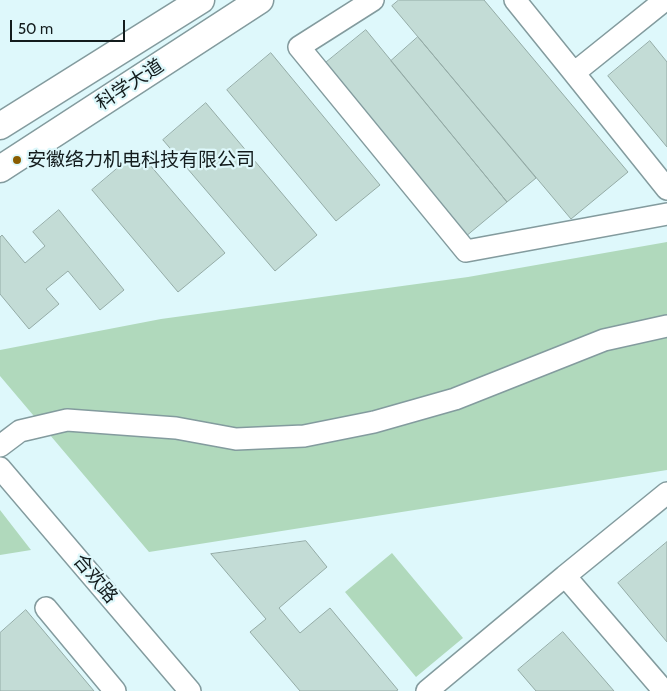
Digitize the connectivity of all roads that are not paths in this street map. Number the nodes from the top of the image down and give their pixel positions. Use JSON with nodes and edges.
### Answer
{"nodes":[{"id":1,"x":201,"y":0,"type":"edge"},
{"id":2,"x":260,"y":0,"type":"edge"},
{"id":3,"x":373,"y":0,"type":"edge"},
{"id":4,"x":515,"y":0,"type":"edge"},
{"id":5,"x":665,"y":0,"type":"edge"},
{"id":6,"x":574,"y":73,"type":"junction"},
{"id":7,"x":0,"y":126,"type":"edge"},
{"id":8,"x":0,"y":169,"type":"edge"},
{"id":9,"x":667,"y":189,"type":"edge"},
{"id":10,"x":667,"y":214,"type":"edge"},
{"id":11,"x":667,"y":326,"type":"edge"},
{"id":12,"x":0,"y":446,"type":"edge"},
{"id":13,"x":0,"y":468,"type":"edge"},
{"id":14,"x":667,"y":493,"type":"edge"},
{"id":15,"x":565,"y":576,"type":"junction"},
{"id":16,"x":46,"y":608,"type":"dead end"},
{"id":17,"x":115,"y":691,"type":"edge"},
{"id":18,"x":190,"y":691,"type":"edge"},
{"id":19,"x":427,"y":691,"type":"edge"},
{"id":20,"x":664,"y":691,"type":"edge"}],
"edges":[{"from":1,"to":7,"type":"main road","name":"科学大道"},
{"from":2,"to":8,"type":"main road","name":"科学大道"},
{"from":3,"to":10,"type":"street"},
{"from":4,"to":6,"type":"street"},
{"from":5,"to":6,"type":"street"},
{"from":6,"to":9,"type":"street"},
{"from":11,"to":12,"type":"street"},
{"from":13,"to":18,"type":"street","name":"合欢路"},
{"from":14,"to":15,"type":"street"},
{"from":15,"to":19,"type":"street"},
{"from":15,"to":20,"type":"street"},
{"from":16,"to":17,"type":"street"}]}
